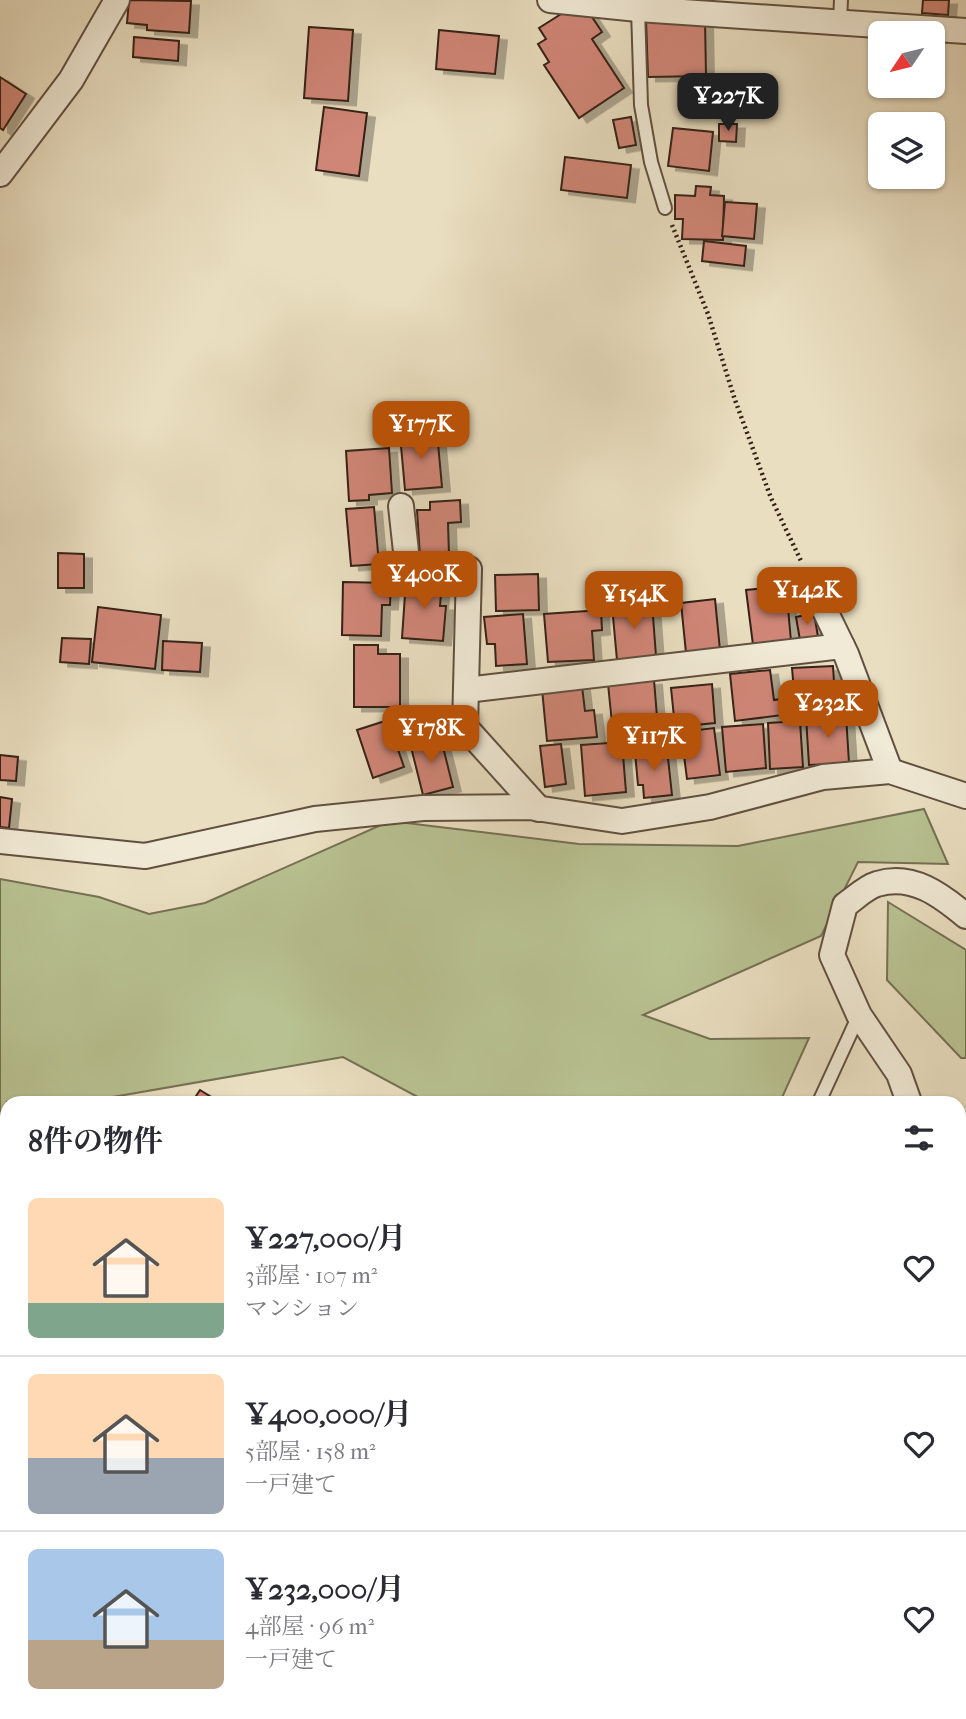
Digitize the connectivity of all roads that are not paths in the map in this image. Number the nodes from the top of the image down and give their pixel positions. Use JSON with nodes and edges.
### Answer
{"nodes":[{"id":1,"x":117,"y":0,"type":"edge"},
{"id":2,"x":550,"y":0,"type":"edge"},
{"id":3,"x":637,"y":4,"type":"edge"},
{"id":4,"x":840,"y":11,"type":"edge"},
{"id":5,"x":966,"y":31,"type":"edge"},
{"id":6,"x":0,"y":174,"type":"edge"},
{"id":7,"x":666,"y":208,"type":"road end"},
{"id":8,"x":401,"y":506,"type":"dead end"},
{"id":9,"x":813,"y":586,"type":"road end"},
{"id":10,"x":842,"y":646,"type":"junction"},
{"id":11,"x":466,"y":690,"type":"junction"},
{"id":12,"x":890,"y":771,"type":"junction"},
{"id":13,"x":966,"y":796,"type":"edge"},
{"id":14,"x":539,"y":809,"type":"junction"},
{"id":15,"x":0,"y":841,"type":"edge"},
{"id":16,"x":966,"y":916,"type":"edge"},
{"id":17,"x":859,"y":1015,"type":"junction"},
{"id":18,"x":822,"y":1096,"type":"edge"},
{"id":19,"x":907,"y":1096,"type":"edge"}],
"edges":[{"from":1,"to":6,"type":"street"},
{"from":2,"to":3,"type":"street"},
{"from":3,"to":4,"type":"street"},
{"from":3,"to":7,"type":"lane"},
{"from":4,"to":5,"type":"street"},
{"from":8,"to":11,"type":"street"},
{"from":9,"to":10,"type":"street"},
{"from":10,"to":11,"type":"street"},
{"from":10,"to":12,"type":"street"},
{"from":11,"to":14,"type":"street"},
{"from":12,"to":13,"type":"street"},
{"from":12,"to":14,"type":"street"},
{"from":14,"to":15,"type":"street"},
{"from":16,"to":17,"type":"street"},
{"from":17,"to":18,"type":"lane"},
{"from":17,"to":19,"type":"street"}]}
